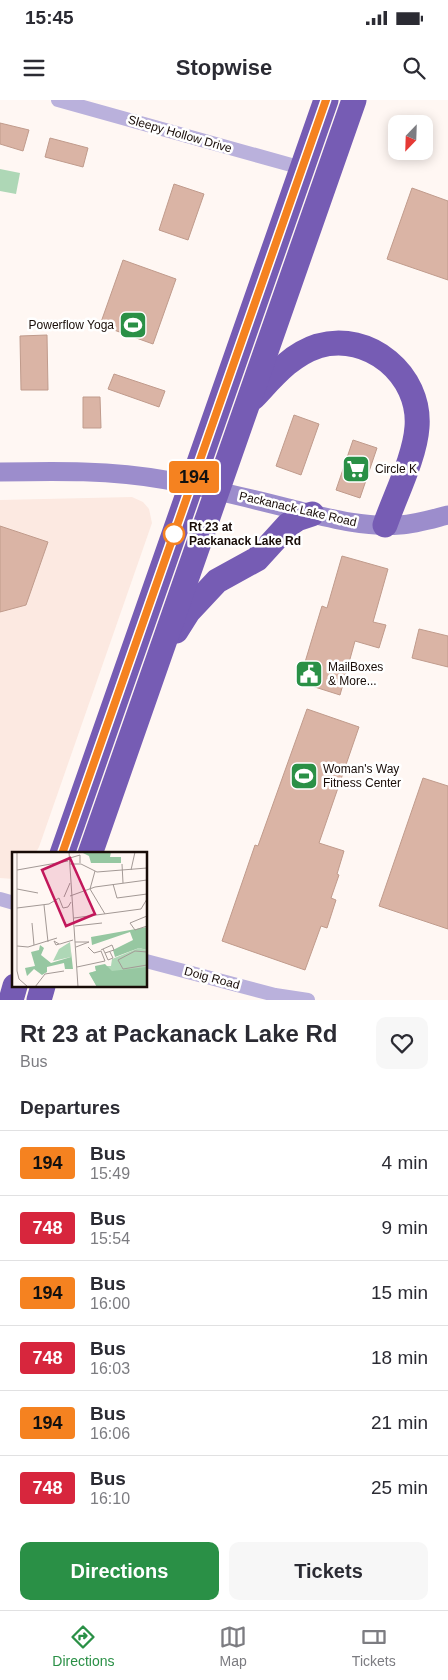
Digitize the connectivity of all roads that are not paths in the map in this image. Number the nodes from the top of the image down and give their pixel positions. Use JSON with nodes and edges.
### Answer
{"nodes":[{"id":1,"x":58,"y":100,"type":"edge"},
{"id":2,"x":326,"y":100,"type":"edge"},
{"id":3,"x":354,"y":100,"type":"edge"},
{"id":4,"x":302,"y":168,"type":"junction"},
{"id":5,"x":248,"y":404,"type":"junction"},
{"id":6,"x":0,"y":472,"type":"edge"},
{"id":7,"x":190,"y":486,"type":"junction"},
{"id":8,"x":216,"y":491,"type":"junction"},
{"id":9,"x":312,"y":514,"type":"junction"},
{"id":10,"x":448,"y":515,"type":"edge"},
{"id":11,"x":385,"y":525,"type":"junction"},
{"id":12,"x":156,"y":662,"type":"junction"},
{"id":13,"x":63,"y":852,"type":"edge"},
{"id":14,"x":91,"y":852,"type":"edge"},
{"id":15,"x":148,"y":962,"type":"edge"},
{"id":16,"x":15,"y":988,"type":"edge"},
{"id":17,"x":43,"y":988,"type":"edge"},
{"id":18,"x":11,"y":1000,"type":"edge"},
{"id":19,"x":39,"y":1000,"type":"edge"},
{"id":20,"x":308,"y":1000,"type":"edge"}],
"edges":[{"from":1,"to":4,"type":"street","name":"Sleepy Hollow Drive"},
{"from":2,"to":4,"type":"highway"},
{"from":3,"to":5,"type":"highway"},
{"from":4,"to":7,"type":"highway"},
{"from":5,"to":8,"type":"highway"},
{"from":5,"to":11,"type":"highway"},
{"from":6,"to":7,"type":"street","name":"Packanack Lake Road"},
{"from":7,"to":8,"type":"street","name":"Packanack Lake Road"},
{"from":7,"to":13,"type":"highway"},
{"from":8,"to":9,"type":"street","name":"Packanack Lake Road"},
{"from":8,"to":12,"type":"highway"},
{"from":9,"to":11,"type":"street","name":"Packanack Lake Road"},
{"from":9,"to":12,"type":"highway"},
{"from":10,"to":11,"type":"street","name":"Packanack Lake Road"},
{"from":12,"to":14,"type":"highway"},
{"from":15,"to":20,"type":"street","name":"Doig Road"},
{"from":16,"to":18,"type":"highway"},
{"from":17,"to":19,"type":"highway"}]}
